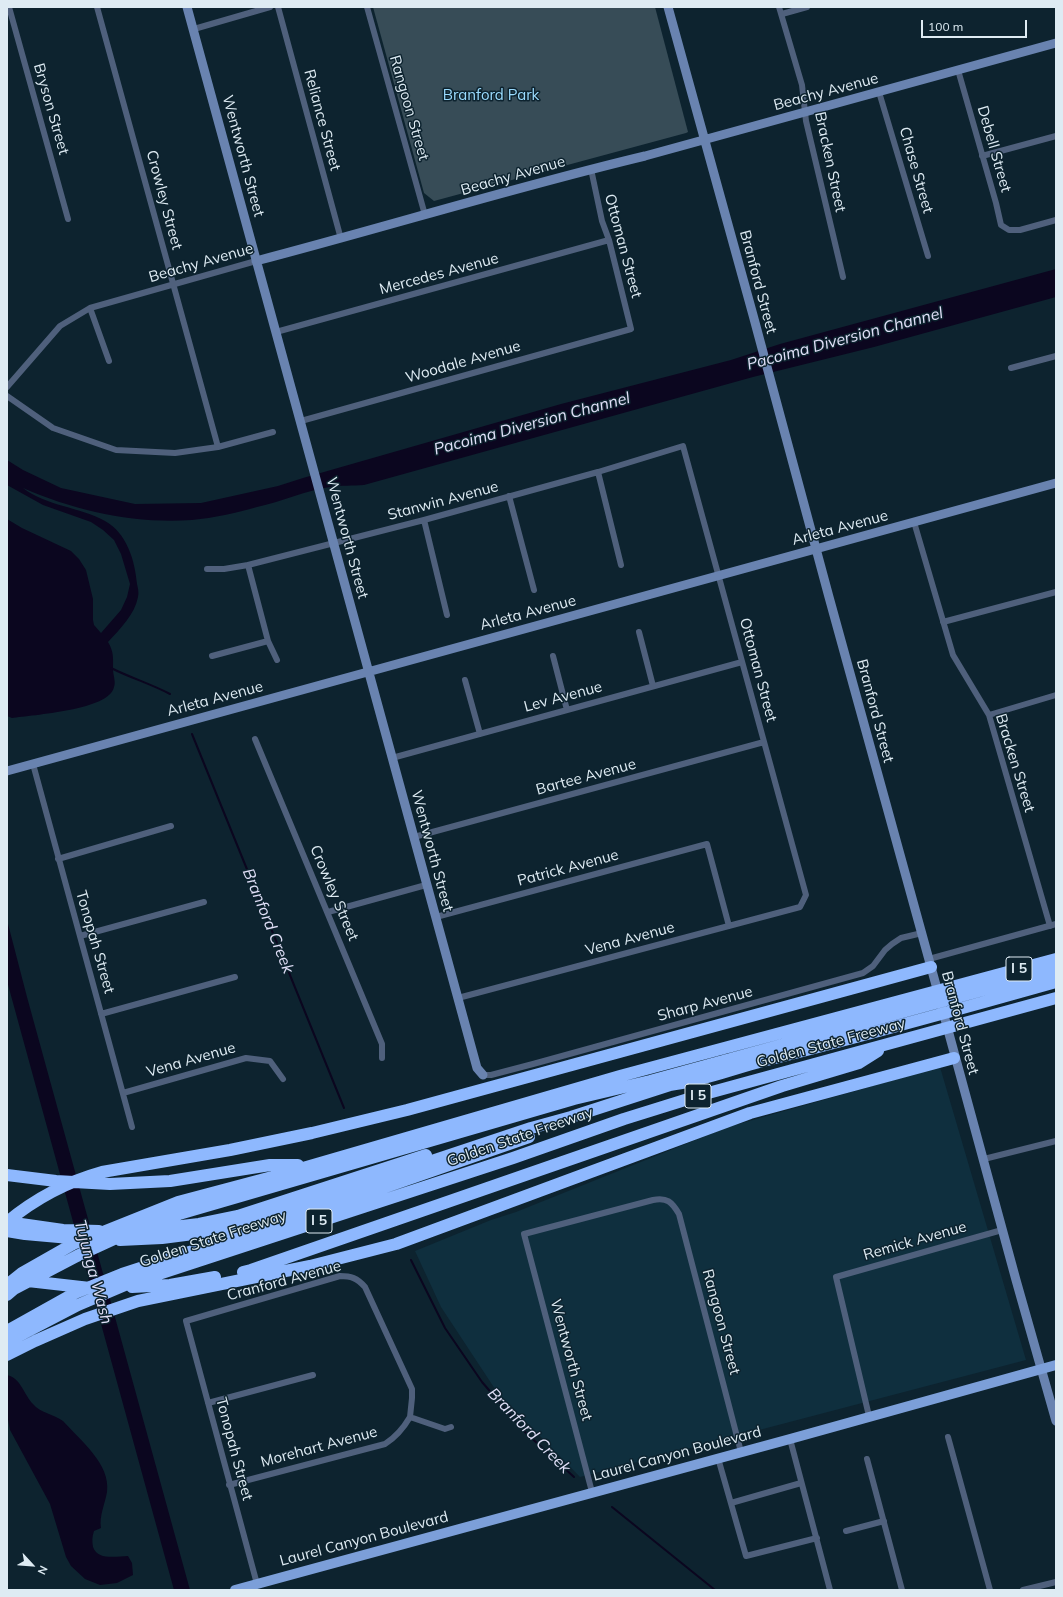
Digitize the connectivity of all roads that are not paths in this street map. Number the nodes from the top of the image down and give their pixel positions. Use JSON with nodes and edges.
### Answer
{"nodes":[{"id":1,"x":9,"y":7,"type":"edge"},
{"id":2,"x":97,"y":7,"type":"edge"},
{"id":3,"x":187,"y":7,"type":"edge"},
{"id":4,"x":270,"y":7,"type":"edge"},
{"id":5,"x":278,"y":7,"type":"edge"},
{"id":6,"x":367,"y":7,"type":"edge"},
{"id":7,"x":668,"y":7,"type":"edge"},
{"id":8,"x":780,"y":7,"type":"edge"},
{"id":9,"x":807,"y":7,"type":"edge"},
{"id":10,"x":782,"y":14,"type":"junction"},
{"id":11,"x":194,"y":29,"type":"junction"},
{"id":12,"x":1056,"y":43,"type":"edge"},
{"id":13,"x":958,"y":70,"type":"junction"},
{"id":14,"x":879,"y":92,"type":"junction"},
{"id":15,"x":805,"y":112,"type":"junction"},
{"id":16,"x":1056,"y":136,"type":"edge"},
{"id":17,"x":705,"y":139,"type":"junction"},
{"id":18,"x":982,"y":156,"type":"junction"},
{"id":19,"x":591,"y":169,"type":"junction"},
{"id":20,"x":425,"y":215,"type":"junction"},
{"id":21,"x":68,"y":219,"type":"dead end"},
{"id":22,"x":1056,"y":220,"type":"edge"},
{"id":23,"x":341,"y":239,"type":"junction"},
{"id":24,"x":609,"y":240,"type":"junction"},
{"id":25,"x":928,"y":256,"type":"dead end"},
{"id":26,"x":256,"y":261,"type":"junction"},
{"id":27,"x":843,"y":277,"type":"dead end"},
{"id":28,"x":174,"y":285,"type":"junction"},
{"id":29,"x":90,"y":308,"type":"junction"},
{"id":30,"x":632,"y":329,"type":"joint"},
{"id":31,"x":276,"y":332,"type":"junction"},
{"id":32,"x":1056,"y":357,"type":"edge"},
{"id":33,"x":109,"y":361,"type":"dead end"},
{"id":34,"x":1011,"y":368,"type":"dead end"},
{"id":35,"x":7,"y":387,"type":"edge"},
{"id":36,"x":7,"y":396,"type":"edge"},
{"id":37,"x":301,"y":421,"type":"junction"},
{"id":38,"x":273,"y":432,"type":"dead end"},
{"id":39,"x":218,"y":446,"type":"junction"},
{"id":40,"x":683,"y":446,"type":"joint"},
{"id":41,"x":598,"y":472,"type":"junction"},
{"id":42,"x":1056,"y":483,"type":"edge"},
{"id":43,"x":510,"y":496,"type":"junction"},
{"id":44,"x":424,"y":520,"type":"junction"},
{"id":45,"x":914,"y":522,"type":"junction"},
{"id":46,"x":334,"y":542,"type":"junction"},
{"id":47,"x":816,"y":549,"type":"junction"},
{"id":48,"x":621,"y":565,"type":"dead end"},
{"id":49,"x":248,"y":566,"type":"junction"},
{"id":50,"x":207,"y":569,"type":"dead end"},
{"id":51,"x":718,"y":575,"type":"junction"},
{"id":52,"x":534,"y":590,"type":"dead end"},
{"id":53,"x":1056,"y":592,"type":"edge"},
{"id":54,"x":447,"y":615,"type":"dead end"},
{"id":55,"x":943,"y":622,"type":"junction"},
{"id":56,"x":639,"y":632,"type":"dead end"},
{"id":57,"x":268,"y":641,"type":"junction"},
{"id":58,"x":212,"y":656,"type":"dead end"},
{"id":59,"x":553,"y":656,"type":"dead end"},
{"id":60,"x":277,"y":660,"type":"dead end"},
{"id":61,"x":742,"y":662,"type":"junction"},
{"id":62,"x":369,"y":672,"type":"junction"},
{"id":63,"x":465,"y":680,"type":"dead end"},
{"id":64,"x":653,"y":686,"type":"junction"},
{"id":65,"x":1056,"y":695,"type":"edge"},
{"id":66,"x":567,"y":710,"type":"junction"},
{"id":67,"x":989,"y":715,"type":"junction"},
{"id":68,"x":480,"y":734,"type":"junction"},
{"id":69,"x":255,"y":738,"type":"dead end"},
{"id":70,"x":764,"y":742,"type":"junction"},
{"id":71,"x":392,"y":758,"type":"junction"},
{"id":72,"x":33,"y":764,"type":"junction"},
{"id":73,"x":7,"y":771,"type":"edge"},
{"id":74,"x":171,"y":826,"type":"dead end"},
{"id":75,"x":414,"y":837,"type":"junction"},
{"id":76,"x":58,"y":859,"type":"junction"},
{"id":77,"x":426,"y":884,"type":"junction"},
{"id":78,"x":804,"y":901,"type":"joint"},
{"id":79,"x":204,"y":902,"type":"dead end"},
{"id":80,"x":328,"y":912,"type":"junction"},
{"id":81,"x":436,"y":918,"type":"junction"},
{"id":82,"x":1053,"y":925,"type":"edge"},
{"id":83,"x":728,"y":926,"type":"junction"},
{"id":84,"x":922,"y":933,"type":"junction"},
{"id":85,"x":80,"y":936,"type":"junction"},
{"id":86,"x":1056,"y":959,"type":"edge"},
{"id":87,"x":930,"y":963,"type":"junction"},
{"id":88,"x":1056,"y":970,"type":"edge"},
{"id":89,"x":235,"y":977,"type":"dead end"},
{"id":90,"x":1056,"y":982,"type":"edge"},
{"id":91,"x":984,"y":984,"type":"junction"},
{"id":92,"x":458,"y":998,"type":"junction"},
{"id":93,"x":1056,"y":998,"type":"edge"},
{"id":94,"x":916,"y":1002,"type":"junction"},
{"id":95,"x":102,"y":1014,"type":"junction"},
{"id":96,"x":888,"y":1044,"type":"junction"},
{"id":97,"x":382,"y":1058,"type":"dead end"},
{"id":98,"x":954,"y":1058,"type":"junction"},
{"id":99,"x":483,"y":1075,"type":"joint"},
{"id":100,"x":283,"y":1079,"type":"dead end"},
{"id":101,"x":687,"y":1083,"type":"junction"},
{"id":102,"x":603,"y":1092,"type":"junction"},
{"id":103,"x":123,"y":1093,"type":"junction"},
{"id":104,"x":132,"y":1127,"type":"dead end"},
{"id":105,"x":1056,"y":1141,"type":"edge"},
{"id":106,"x":984,"y":1159,"type":"junction"},
{"id":107,"x":311,"y":1165,"type":"junction"},
{"id":108,"x":7,"y":1175,"type":"edge"},
{"id":109,"x":670,"y":1201,"type":"joint"},
{"id":110,"x":7,"y":1222,"type":"edge"},
{"id":111,"x":1002,"y":1230,"type":"junction"},
{"id":112,"x":7,"y":1231,"type":"edge"},
{"id":113,"x":134,"y":1235,"type":"junction"},
{"id":114,"x":7,"y":1278,"type":"edge"},
{"id":115,"x":124,"y":1280,"type":"junction"},
{"id":116,"x":7,"y":1285,"type":"edge"},
{"id":117,"x":7,"y":1295,"type":"edge"},
{"id":118,"x":77,"y":1299,"type":"junction"},
{"id":119,"x":186,"y":1321,"type":"joint"},
{"id":120,"x":7,"y":1331,"type":"edge"},
{"id":121,"x":7,"y":1342,"type":"edge"},
{"id":122,"x":7,"y":1355,"type":"edge"},
{"id":123,"x":1056,"y":1365,"type":"edge"},
{"id":124,"x":1042,"y":1369,"type":"junction"},
{"id":125,"x":313,"y":1375,"type":"dead end"},
{"id":126,"x":208,"y":1402,"type":"junction"},
{"id":127,"x":869,"y":1416,"type":"junction"},
{"id":128,"x":410,"y":1418,"type":"junction"},
{"id":129,"x":1056,"y":1421,"type":"edge"},
{"id":130,"x":451,"y":1427,"type":"dead end"},
{"id":131,"x":948,"y":1437,"type":"dead end"},
{"id":132,"x":790,"y":1439,"type":"junction"},
{"id":133,"x":741,"y":1452,"type":"junction"},
{"id":134,"x":718,"y":1458,"type":"junction"},
{"id":135,"x":867,"y":1459,"type":"dead end"},
{"id":136,"x":801,"y":1483,"type":"junction"},
{"id":137,"x":230,"y":1485,"type":"junction"},
{"id":138,"x":592,"y":1492,"type":"junction"},
{"id":139,"x":731,"y":1502,"type":"junction"},
{"id":140,"x":884,"y":1521,"type":"junction"},
{"id":141,"x":846,"y":1531,"type":"dead end"},
{"id":142,"x":816,"y":1538,"type":"junction"},
{"id":143,"x":1056,"y":1582,"type":"edge"},
{"id":144,"x":257,"y":1584,"type":"junction"},
{"id":145,"x":235,"y":1590,"type":"edge"},
{"id":146,"x":830,"y":1590,"type":"edge"},
{"id":147,"x":902,"y":1590,"type":"edge"},
{"id":148,"x":990,"y":1590,"type":"edge"},
{"id":149,"x":1023,"y":1590,"type":"edge"}],
"edges":[{"from":1,"to":21,"type":"street","name":"Bryson Street"},
{"from":2,"to":28,"type":"street","name":"Crowley Street"},
{"from":3,"to":11,"type":"main road","name":"Wentworth Street"},
{"from":4,"to":11,"type":"street"},
{"from":5,"to":23,"type":"street","name":"Reliance Street"},
{"from":6,"to":20,"type":"street","name":"Rangoon Street"},
{"from":7,"to":17,"type":"main road","name":"Branford Street"},
{"from":8,"to":10,"type":"street","name":"Bracken Street"},
{"from":9,"to":10,"type":"street"},
{"from":10,"to":15,"type":"street","name":"Bracken Street"},
{"from":11,"to":26,"type":"main road","name":"Wentworth Street"},
{"from":12,"to":13,"type":"main road","name":"Beachy Avenue"},
{"from":13,"to":14,"type":"main road","name":"Beachy Avenue"},
{"from":13,"to":18,"type":"street","name":"Debell Street"},
{"from":14,"to":15,"type":"main road","name":"Beachy Avenue"},
{"from":14,"to":25,"type":"street","name":"Chase Street"},
{"from":15,"to":17,"type":"main road","name":"Beachy Avenue"},
{"from":15,"to":27,"type":"street","name":"Bracken Street"},
{"from":16,"to":18,"type":"street"},
{"from":17,"to":19,"type":"main road","name":"Beachy Avenue"},
{"from":17,"to":47,"type":"main road","name":"Branford Street"},
{"from":18,"to":22,"type":"street","name":"Debell Street"},
{"from":19,"to":20,"type":"main road","name":"Beachy Avenue"},
{"from":19,"to":24,"type":"street","name":"Ottoman Street"},
{"from":20,"to":23,"type":"main road","name":"Beachy Avenue"},
{"from":23,"to":26,"type":"main road","name":"Beachy Avenue"},
{"from":24,"to":30,"type":"street","name":"Ottoman Street"},
{"from":24,"to":31,"type":"street","name":"Mercedes Avenue"},
{"from":26,"to":28,"type":"street","name":"Beachy Avenue"},
{"from":26,"to":31,"type":"main road","name":"Wentworth Street"},
{"from":28,"to":29,"type":"street","name":"Beachy Avenue"},
{"from":28,"to":39,"type":"street","name":"Crowley Street"},
{"from":29,"to":33,"type":"street"},
{"from":29,"to":35,"type":"street","name":"Beachy Avenue"},
{"from":30,"to":37,"type":"street","name":"Woodale Avenue"},
{"from":31,"to":37,"type":"main road","name":"Wentworth Street"},
{"from":32,"to":34,"type":"street"},
{"from":36,"to":39,"type":"street"},
{"from":37,"to":46,"type":"main road","name":"Wentworth Street"},
{"from":38,"to":39,"type":"street"},
{"from":40,"to":41,"type":"street","name":"Stanwin Avenue"},
{"from":40,"to":51,"type":"street","name":"Ottoman Street"},
{"from":41,"to":43,"type":"street","name":"Stanwin Avenue"},
{"from":41,"to":48,"type":"street"},
{"from":42,"to":45,"type":"main road","name":"Arleta Avenue"},
{"from":43,"to":44,"type":"street","name":"Stanwin Avenue"},
{"from":43,"to":52,"type":"street"},
{"from":44,"to":46,"type":"street","name":"Stanwin Avenue"},
{"from":44,"to":54,"type":"street"},
{"from":45,"to":47,"type":"main road","name":"Arleta Avenue"},
{"from":45,"to":55,"type":"street","name":"Bracken Street"},
{"from":46,"to":49,"type":"street","name":"Stanwin Avenue"},
{"from":46,"to":62,"type":"main road","name":"Wentworth Street"},
{"from":47,"to":51,"type":"main road","name":"Arleta Avenue"},
{"from":47,"to":84,"type":"main road","name":"Branford Street"},
{"from":49,"to":50,"type":"street","name":"Stanwin Avenue"},
{"from":49,"to":57,"type":"street"},
{"from":51,"to":61,"type":"street","name":"Ottoman Street"},
{"from":51,"to":62,"type":"main road","name":"Arleta Avenue"},
{"from":53,"to":55,"type":"street"},
{"from":55,"to":67,"type":"street","name":"Bracken Street"},
{"from":56,"to":64,"type":"street"},
{"from":57,"to":58,"type":"street"},
{"from":57,"to":60,"type":"street"},
{"from":59,"to":66,"type":"street"},
{"from":61,"to":64,"type":"street","name":"Lev Avenue"},
{"from":61,"to":70,"type":"street","name":"Ottoman Street"},
{"from":62,"to":71,"type":"main road","name":"Wentworth Street"},
{"from":62,"to":72,"type":"main road","name":"Arleta Avenue"},
{"from":63,"to":68,"type":"street"},
{"from":64,"to":66,"type":"street","name":"Lev Avenue"},
{"from":65,"to":67,"type":"street"},
{"from":66,"to":68,"type":"street","name":"Lev Avenue"},
{"from":67,"to":82,"type":"street","name":"Bracken Street"},
{"from":68,"to":71,"type":"street","name":"Lev Avenue"},
{"from":69,"to":80,"type":"street","name":"Crowley Street"},
{"from":70,"to":75,"type":"street","name":"Bartee Avenue"},
{"from":70,"to":78,"type":"street","name":"Ottoman Street"},
{"from":71,"to":75,"type":"main road","name":"Wentworth Street"},
{"from":72,"to":73,"type":"main road","name":"Arleta Avenue"},
{"from":72,"to":76,"type":"street","name":"Tonopah Street"},
{"from":74,"to":76,"type":"street"},
{"from":75,"to":77,"type":"main road","name":"Wentworth Street"},
{"from":76,"to":85,"type":"street","name":"Tonopah Street"},
{"from":77,"to":80,"type":"street"},
{"from":77,"to":81,"type":"main road","name":"Wentworth Street"},
{"from":78,"to":83,"type":"street","name":"Vena Avenue"},
{"from":79,"to":85,"type":"street"},
{"from":80,"to":97,"type":"street","name":"Crowley Street"},
{"from":81,"to":83,"type":"street","name":"Patrick Avenue"},
{"from":81,"to":92,"type":"main road","name":"Wentworth Street"},
{"from":82,"to":87,"type":"street"},
{"from":83,"to":92,"type":"street","name":"Vena Avenue"},
{"from":84,"to":87,"type":"main road","name":"Branford Street"},
{"from":84,"to":99,"type":"street","name":"Sharp Avenue"},
{"from":85,"to":95,"type":"street","name":"Tonopah Street"},
{"from":86,"to":91,"type":"highway","name":"Golden State Freeway","number":"I 5"},
{"from":87,"to":98,"type":"main road","name":"Branford Street"},
{"from":87,"to":110,"type":"highway"},
{"from":88,"to":91,"type":"highway"},
{"from":89,"to":95,"type":"street"},
{"from":90,"to":101,"type":"highway"},
{"from":91,"to":94,"type":"highway","name":"Golden State Freeway","number":"I 5"},
{"from":92,"to":99,"type":"main road","name":"Wentworth Street"},
{"from":93,"to":96,"type":"highway","name":"Golden State Freeway","number":"I 5"},
{"from":94,"to":102,"type":"highway"},
{"from":94,"to":107,"type":"highway","name":"Golden State Freeway","number":"I 5"},
{"from":95,"to":103,"type":"street","name":"Tonopah Street"},
{"from":96,"to":114,"type":"highway"},
{"from":96,"to":115,"type":"highway","name":"Golden State Freeway","number":"I 5"},
{"from":98,"to":106,"type":"main road","name":"Branford Street"},
{"from":98,"to":122,"type":"highway"},
{"from":100,"to":103,"type":"street","name":"Vena Avenue"},
{"from":101,"to":113,"type":"highway"},
{"from":101,"to":115,"type":"highway"},
{"from":102,"to":113,"type":"highway"},
{"from":102,"to":117,"type":"highway"},
{"from":103,"to":104,"type":"street","name":"Tonopah Street"},
{"from":105,"to":106,"type":"street"},
{"from":106,"to":111,"type":"main road","name":"Branford Street"},
{"from":107,"to":108,"type":"highway"},
{"from":107,"to":116,"type":"highway","name":"Golden State Freeway","number":"I 5"},
{"from":109,"to":133,"type":"street","name":"Rangoon Street"},
{"from":109,"to":138,"type":"street","name":"Wentworth Street"},
{"from":110,"to":113,"type":"highway"},
{"from":111,"to":124,"type":"main road","name":"Branford Street"},
{"from":111,"to":127,"type":"street","name":"Remick Avenue"},
{"from":112,"to":113,"type":"highway"},
{"from":115,"to":118,"type":"highway","name":"Golden State Freeway","number":"I 5"},
{"from":118,"to":120,"type":"highway"},
{"from":118,"to":121,"type":"highway","name":"Golden State Freeway","number":"I 5"},
{"from":119,"to":126,"type":"street","name":"Tonopah Street"},
{"from":119,"to":128,"type":"street","name":"Cranford Avenue"},
{"from":123,"to":124,"type":"main road","name":"Laurel Canyon Boulevard"},
{"from":124,"to":127,"type":"main road","name":"Laurel Canyon Boulevard"},
{"from":124,"to":129,"type":"main road","name":"Branford Street"},
{"from":125,"to":126,"type":"street"},
{"from":126,"to":137,"type":"street","name":"Tonopah Street"},
{"from":127,"to":132,"type":"main road","name":"Laurel Canyon Boulevard"},
{"from":128,"to":130,"type":"street"},
{"from":128,"to":137,"type":"street","name":"Morehart Avenue"},
{"from":131,"to":148,"type":"street"},
{"from":132,"to":133,"type":"main road","name":"Laurel Canyon Boulevard"},
{"from":132,"to":136,"type":"street"},
{"from":133,"to":134,"type":"main road","name":"Laurel Canyon Boulevard"},
{"from":134,"to":138,"type":"main road","name":"Laurel Canyon Boulevard"},
{"from":134,"to":139,"type":"street"},
{"from":135,"to":140,"type":"street"},
{"from":136,"to":139,"type":"street"},
{"from":136,"to":142,"type":"street"},
{"from":137,"to":144,"type":"street","name":"Tonopah Street"},
{"from":138,"to":144,"type":"main road","name":"Laurel Canyon Boulevard"},
{"from":139,"to":142,"type":"street"},
{"from":140,"to":141,"type":"street"},
{"from":140,"to":147,"type":"street"},
{"from":142,"to":146,"type":"street"},
{"from":143,"to":149,"type":"street"},
{"from":144,"to":145,"type":"main road","name":"Laurel Canyon Boulevard"}]}
